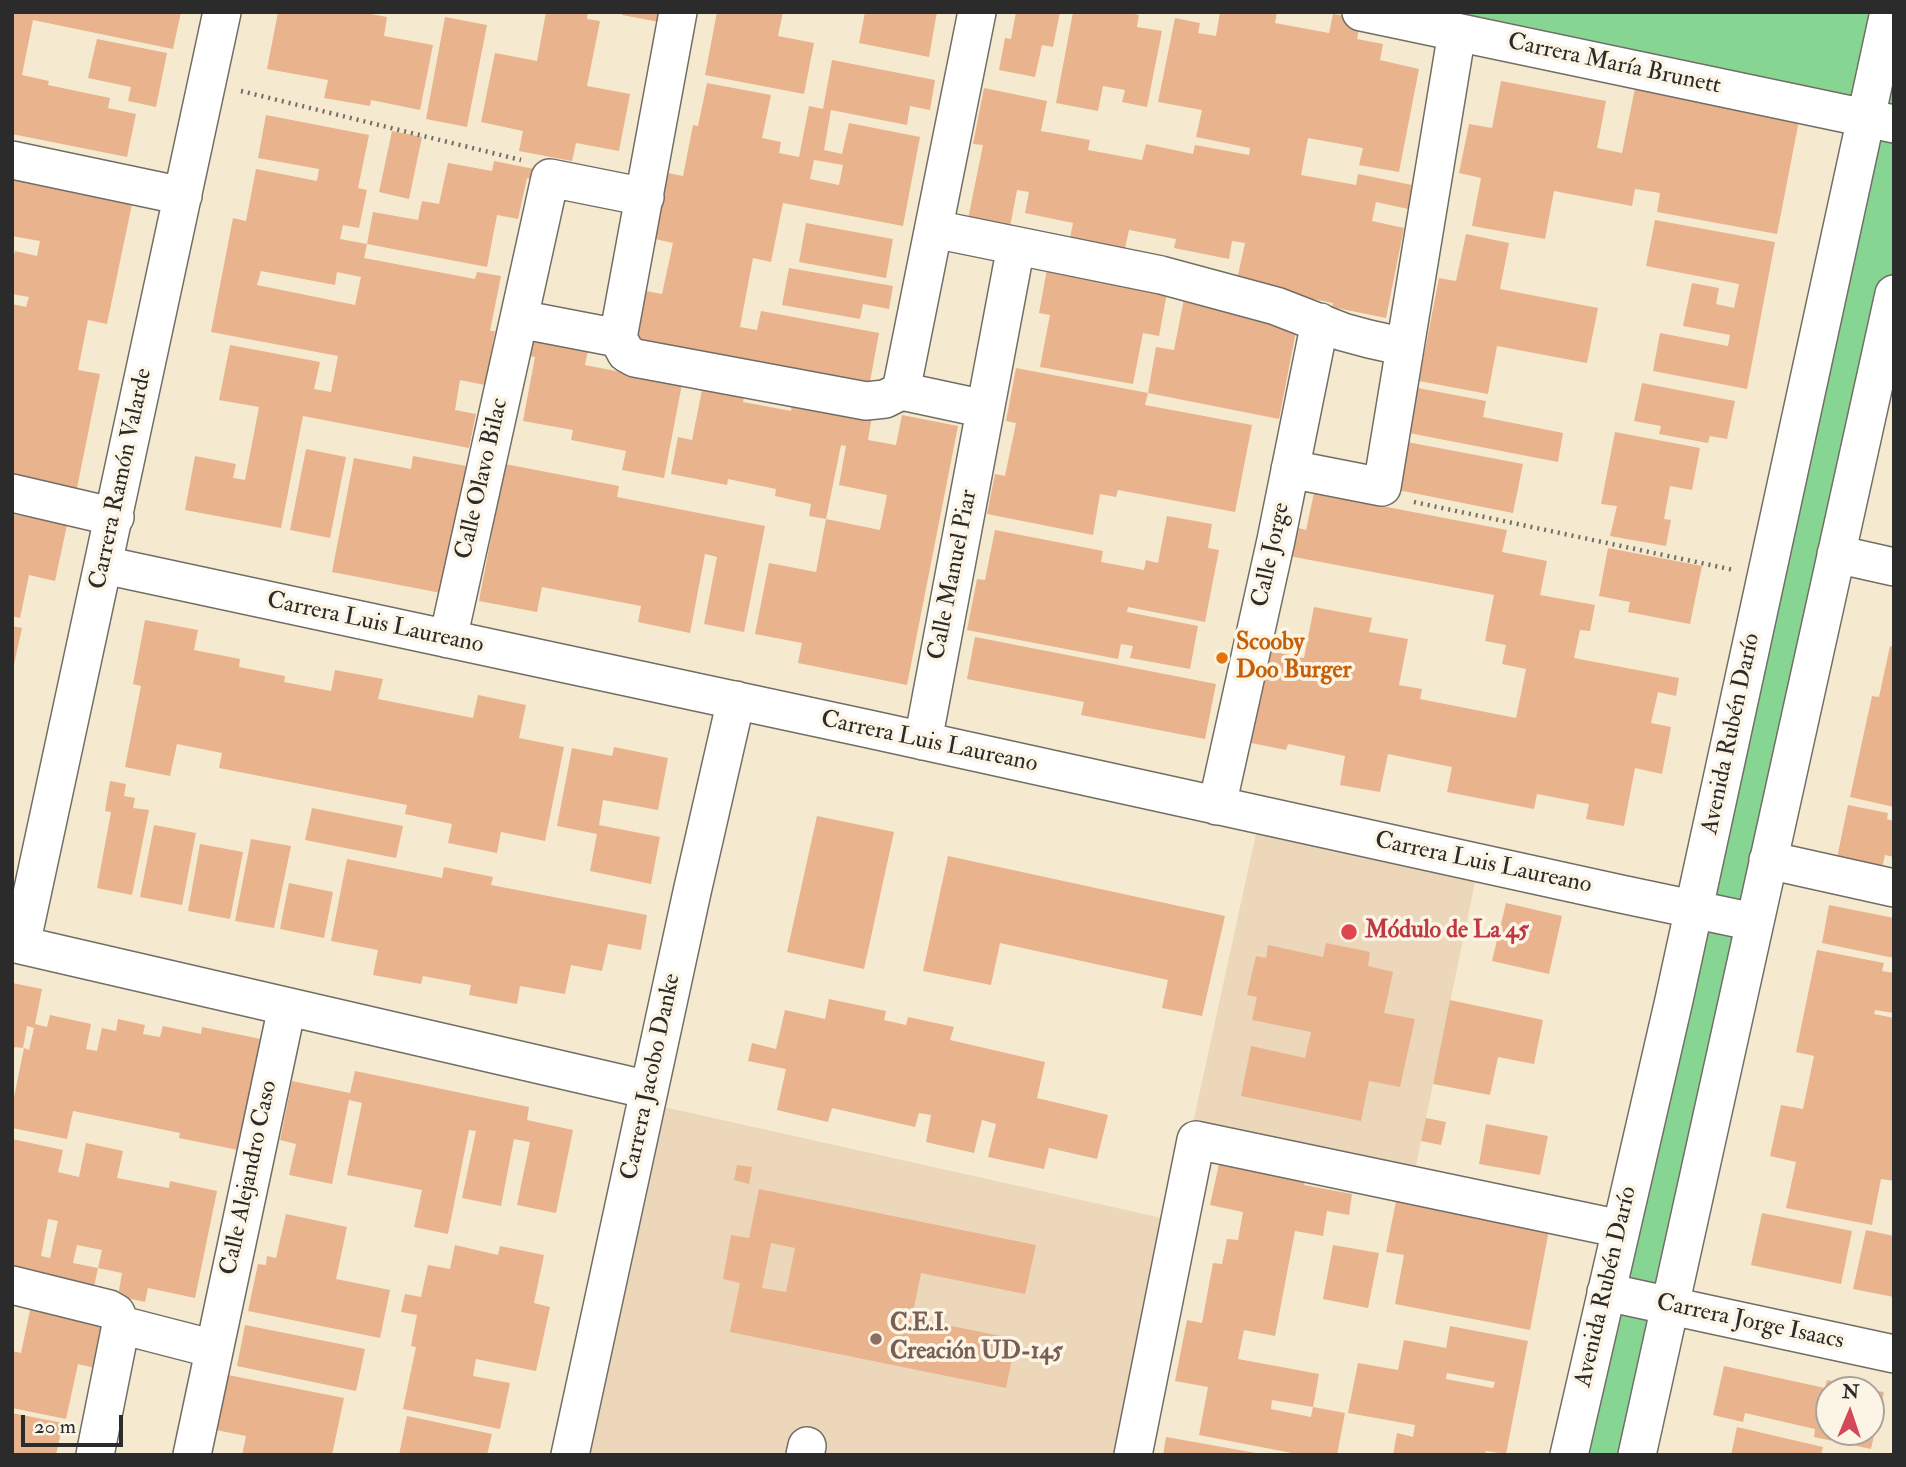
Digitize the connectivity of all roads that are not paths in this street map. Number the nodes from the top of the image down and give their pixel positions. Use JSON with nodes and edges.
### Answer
{"nodes":[{"id":1,"x":222,"y":12,"type":"edge"},
{"id":2,"x":678,"y":12,"type":"edge"},
{"id":3,"x":977,"y":12,"type":"edge"},
{"id":4,"x":1362,"y":12,"type":"edge"},
{"id":5,"x":1889,"y":12,"type":"edge"},
{"id":6,"x":1457,"y":32,"type":"junction"},
{"id":7,"x":1880,"y":121,"type":"edge"},
{"id":8,"x":12,"y":160,"type":"edge"},
{"id":9,"x":183,"y":196,"type":"junction"},
{"id":10,"x":645,"y":197,"type":"junction"},
{"id":11,"x":934,"y":229,"type":"junction"},
{"id":12,"x":1016,"y":246,"type":"junction"},
{"id":13,"x":1894,"y":293,"type":"edge"},
{"id":14,"x":519,"y":319,"type":"junction"},
{"id":15,"x":1320,"y":323,"type":"junction"},
{"id":16,"x":618,"y":338,"type":"junction"},
{"id":17,"x":1405,"y":347,"type":"junction"},
{"id":18,"x":901,"y":391,"type":"junction"},
{"id":19,"x":985,"y":409,"type":"junction"},
{"id":20,"x":1290,"y":469,"type":"junction"},
{"id":21,"x":12,"y":493,"type":"edge"},
{"id":22,"x":114,"y":517,"type":"junction"},
{"id":23,"x":1836,"y":554,"type":"junction"},
{"id":24,"x":104,"y":565,"type":"junction"},
{"id":25,"x":1894,"y":567,"type":"edge"},
{"id":26,"x":448,"y":639,"type":"junction"},
{"id":27,"x":736,"y":701,"type":"junction"},
{"id":28,"x":923,"y":741,"type":"junction"},
{"id":29,"x":1217,"y":806,"type":"junction"},
{"id":30,"x":1768,"y":860,"type":"junction"},
{"id":31,"x":1894,"y":888,"type":"edge"},
{"id":32,"x":1694,"y":909,"type":"junction"},
{"id":33,"x":1754,"y":922,"type":"junction"},
{"id":34,"x":16,"y":944,"type":"edge"},
{"id":35,"x":287,"y":1007,"type":"junction"},
{"id":36,"x":649,"y":1090,"type":"junction"},
{"id":37,"x":1621,"y":1229,"type":"junction"},
{"id":38,"x":12,"y":1285,"type":"edge"},
{"id":39,"x":1606,"y":1292,"type":"junction"},
{"id":40,"x":1670,"y":1306,"type":"junction"},
{"id":41,"x":121,"y":1325,"type":"junction"},
{"id":42,"x":214,"y":1349,"type":"junction"},
{"id":43,"x":1894,"y":1354,"type":"edge"},
{"id":44,"x":95,"y":1455,"type":"edge"},
{"id":45,"x":192,"y":1455,"type":"edge"},
{"id":46,"x":570,"y":1455,"type":"edge"},
{"id":47,"x":1133,"y":1455,"type":"edge"},
{"id":48,"x":1569,"y":1455,"type":"edge"},
{"id":49,"x":1637,"y":1455,"type":"edge"}],
"edges":[{"from":1,"to":9,"type":"street","name":"Carrera Ramón Valarde"},
{"from":2,"to":10,"type":"street"},
{"from":3,"to":11,"type":"street"},
{"from":4,"to":6,"type":"street","name":"Carrera María Brunett"},
{"from":5,"to":7,"type":"street","name":"Avenida Rubén Darío"},
{"from":6,"to":7,"type":"street","name":"Carrera María Brunett"},
{"from":6,"to":17,"type":"street"},
{"from":7,"to":32,"type":"street","name":"Avenida Rubén Darío"},
{"from":8,"to":9,"type":"street"},
{"from":9,"to":22,"type":"street","name":"Carrera Ramón Valarde"},
{"from":10,"to":14,"type":"street","name":"Calle Olavo Bilac"},
{"from":10,"to":16,"type":"street"},
{"from":11,"to":12,"type":"street"},
{"from":11,"to":18,"type":"street"},
{"from":12,"to":15,"type":"street"},
{"from":12,"to":19,"type":"street","name":"Calle Manuel Piar"},
{"from":13,"to":23,"type":"street"},
{"from":14,"to":16,"type":"street"},
{"from":14,"to":26,"type":"street","name":"Calle Olavo Bilac"},
{"from":15,"to":17,"type":"street"},
{"from":15,"to":20,"type":"street","name":"Calle Jorge"},
{"from":16,"to":18,"type":"street"},
{"from":17,"to":20,"type":"street","name":"Calle Jorge"},
{"from":18,"to":19,"type":"street"},
{"from":19,"to":28,"type":"street","name":"Calle Manuel Piar"},
{"from":20,"to":29,"type":"street","name":"Calle Jorge"},
{"from":21,"to":22,"type":"street"},
{"from":22,"to":24,"type":"street","name":"Carrera Ramón Valarde"},
{"from":23,"to":25,"type":"street"},
{"from":23,"to":30,"type":"street"},
{"from":24,"to":26,"type":"street","name":"Carrera Luis Laureano"},
{"from":24,"to":34,"type":"street","name":"Carrera Ramón Valarde"},
{"from":26,"to":27,"type":"street","name":"Carrera Luis Laureano"},
{"from":27,"to":28,"type":"street","name":"Carrera Luis Laureano"},
{"from":27,"to":36,"type":"street","name":"Carrera Jacobo Danke"},
{"from":28,"to":29,"type":"street","name":"Carrera Luis Laureano"},
{"from":29,"to":32,"type":"street","name":"Carrera Luis Laureano"},
{"from":30,"to":31,"type":"street"},
{"from":30,"to":33,"type":"street"},
{"from":32,"to":33,"type":"street","name":"Carrera Luis Laureano"},
{"from":32,"to":37,"type":"street","name":"Avenida Rubén Darío"},
{"from":33,"to":40,"type":"street"},
{"from":34,"to":35,"type":"street"},
{"from":35,"to":36,"type":"street"},
{"from":35,"to":42,"type":"street","name":"Calle Alejandro Caso"},
{"from":36,"to":46,"type":"street","name":"Carrera Jacobo Danke"},
{"from":37,"to":39,"type":"street","name":"Avenida Rubén Darío"},
{"from":37,"to":47,"type":"street"},
{"from":38,"to":41,"type":"street"},
{"from":39,"to":40,"type":"street","name":"Carrera Jorge Isaacs"},
{"from":39,"to":48,"type":"street","name":"Avenida Rubén Darío"},
{"from":40,"to":43,"type":"street","name":"Carrera Jorge Isaacs"},
{"from":40,"to":49,"type":"street"},
{"from":41,"to":42,"type":"street"},
{"from":41,"to":44,"type":"street"},
{"from":42,"to":45,"type":"street","name":"Calle Alejandro Caso"}]}
